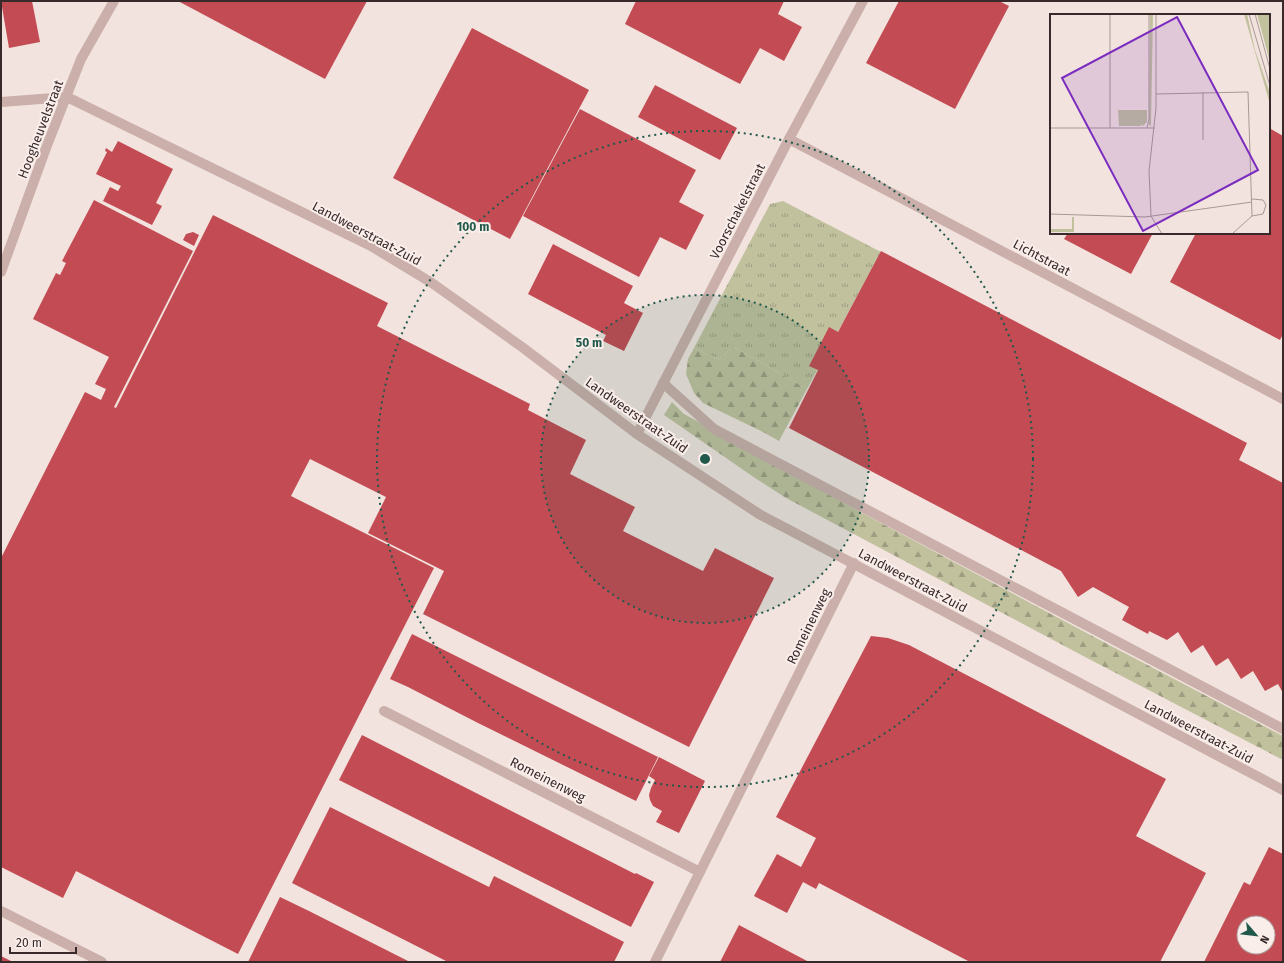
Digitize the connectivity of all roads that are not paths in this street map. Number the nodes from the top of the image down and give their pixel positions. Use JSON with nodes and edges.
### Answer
{"nodes":[{"id":1,"x":114,"y":1,"type":"edge"},
{"id":2,"x":863,"y":1,"type":"edge"},
{"id":3,"x":67,"y":97,"type":"junction"},
{"id":4,"x":1,"y":102,"type":"edge"},
{"id":5,"x":789,"y":139,"type":"junction"},
{"id":6,"x":1,"y":272,"type":"edge"},
{"id":7,"x":663,"y":382,"type":"junction"},
{"id":8,"x":1283,"y":398,"type":"edge"},
{"id":9,"x":637,"y":434,"type":"junction"},
{"id":10,"x":854,"y":563,"type":"junction"},
{"id":11,"x":384,"y":710,"type":"dead end"},
{"id":12,"x":1283,"y":729,"type":"edge"},
{"id":13,"x":1283,"y":790,"type":"edge"},
{"id":14,"x":700,"y":872,"type":"junction"},
{"id":15,"x":1,"y":911,"type":"edge"},
{"id":16,"x":102,"y":962,"type":"edge"},
{"id":17,"x":655,"y":962,"type":"edge"}],
"edges":[{"from":1,"to":3,"type":"street","name":"Hoogheuvelstraat"},
{"from":2,"to":5,"type":"street","name":"Voorschakelstraat"},
{"from":3,"to":4,"type":"street"},
{"from":3,"to":6,"type":"street","name":"Hoogheuvelstraat"},
{"from":3,"to":9,"type":"street","name":"Landweerstraat-Zuid"},
{"from":5,"to":7,"type":"street","name":"Voorschakelstraat"},
{"from":5,"to":8,"type":"street","name":"Lichtstraat"},
{"from":7,"to":9,"type":"street","name":"Voorschakelstraat"},
{"from":7,"to":12,"type":"street"},
{"from":9,"to":10,"type":"street","name":"Landweerstraat-Zuid"},
{"from":10,"to":13,"type":"street","name":"Landweerstraat-Zuid"},
{"from":10,"to":14,"type":"street","name":"Romeinenweg"},
{"from":11,"to":14,"type":"street","name":"Romeinenweg"},
{"from":14,"to":17,"type":"street","name":"Romeinenweg"},
{"from":15,"to":16,"type":"street"}]}
